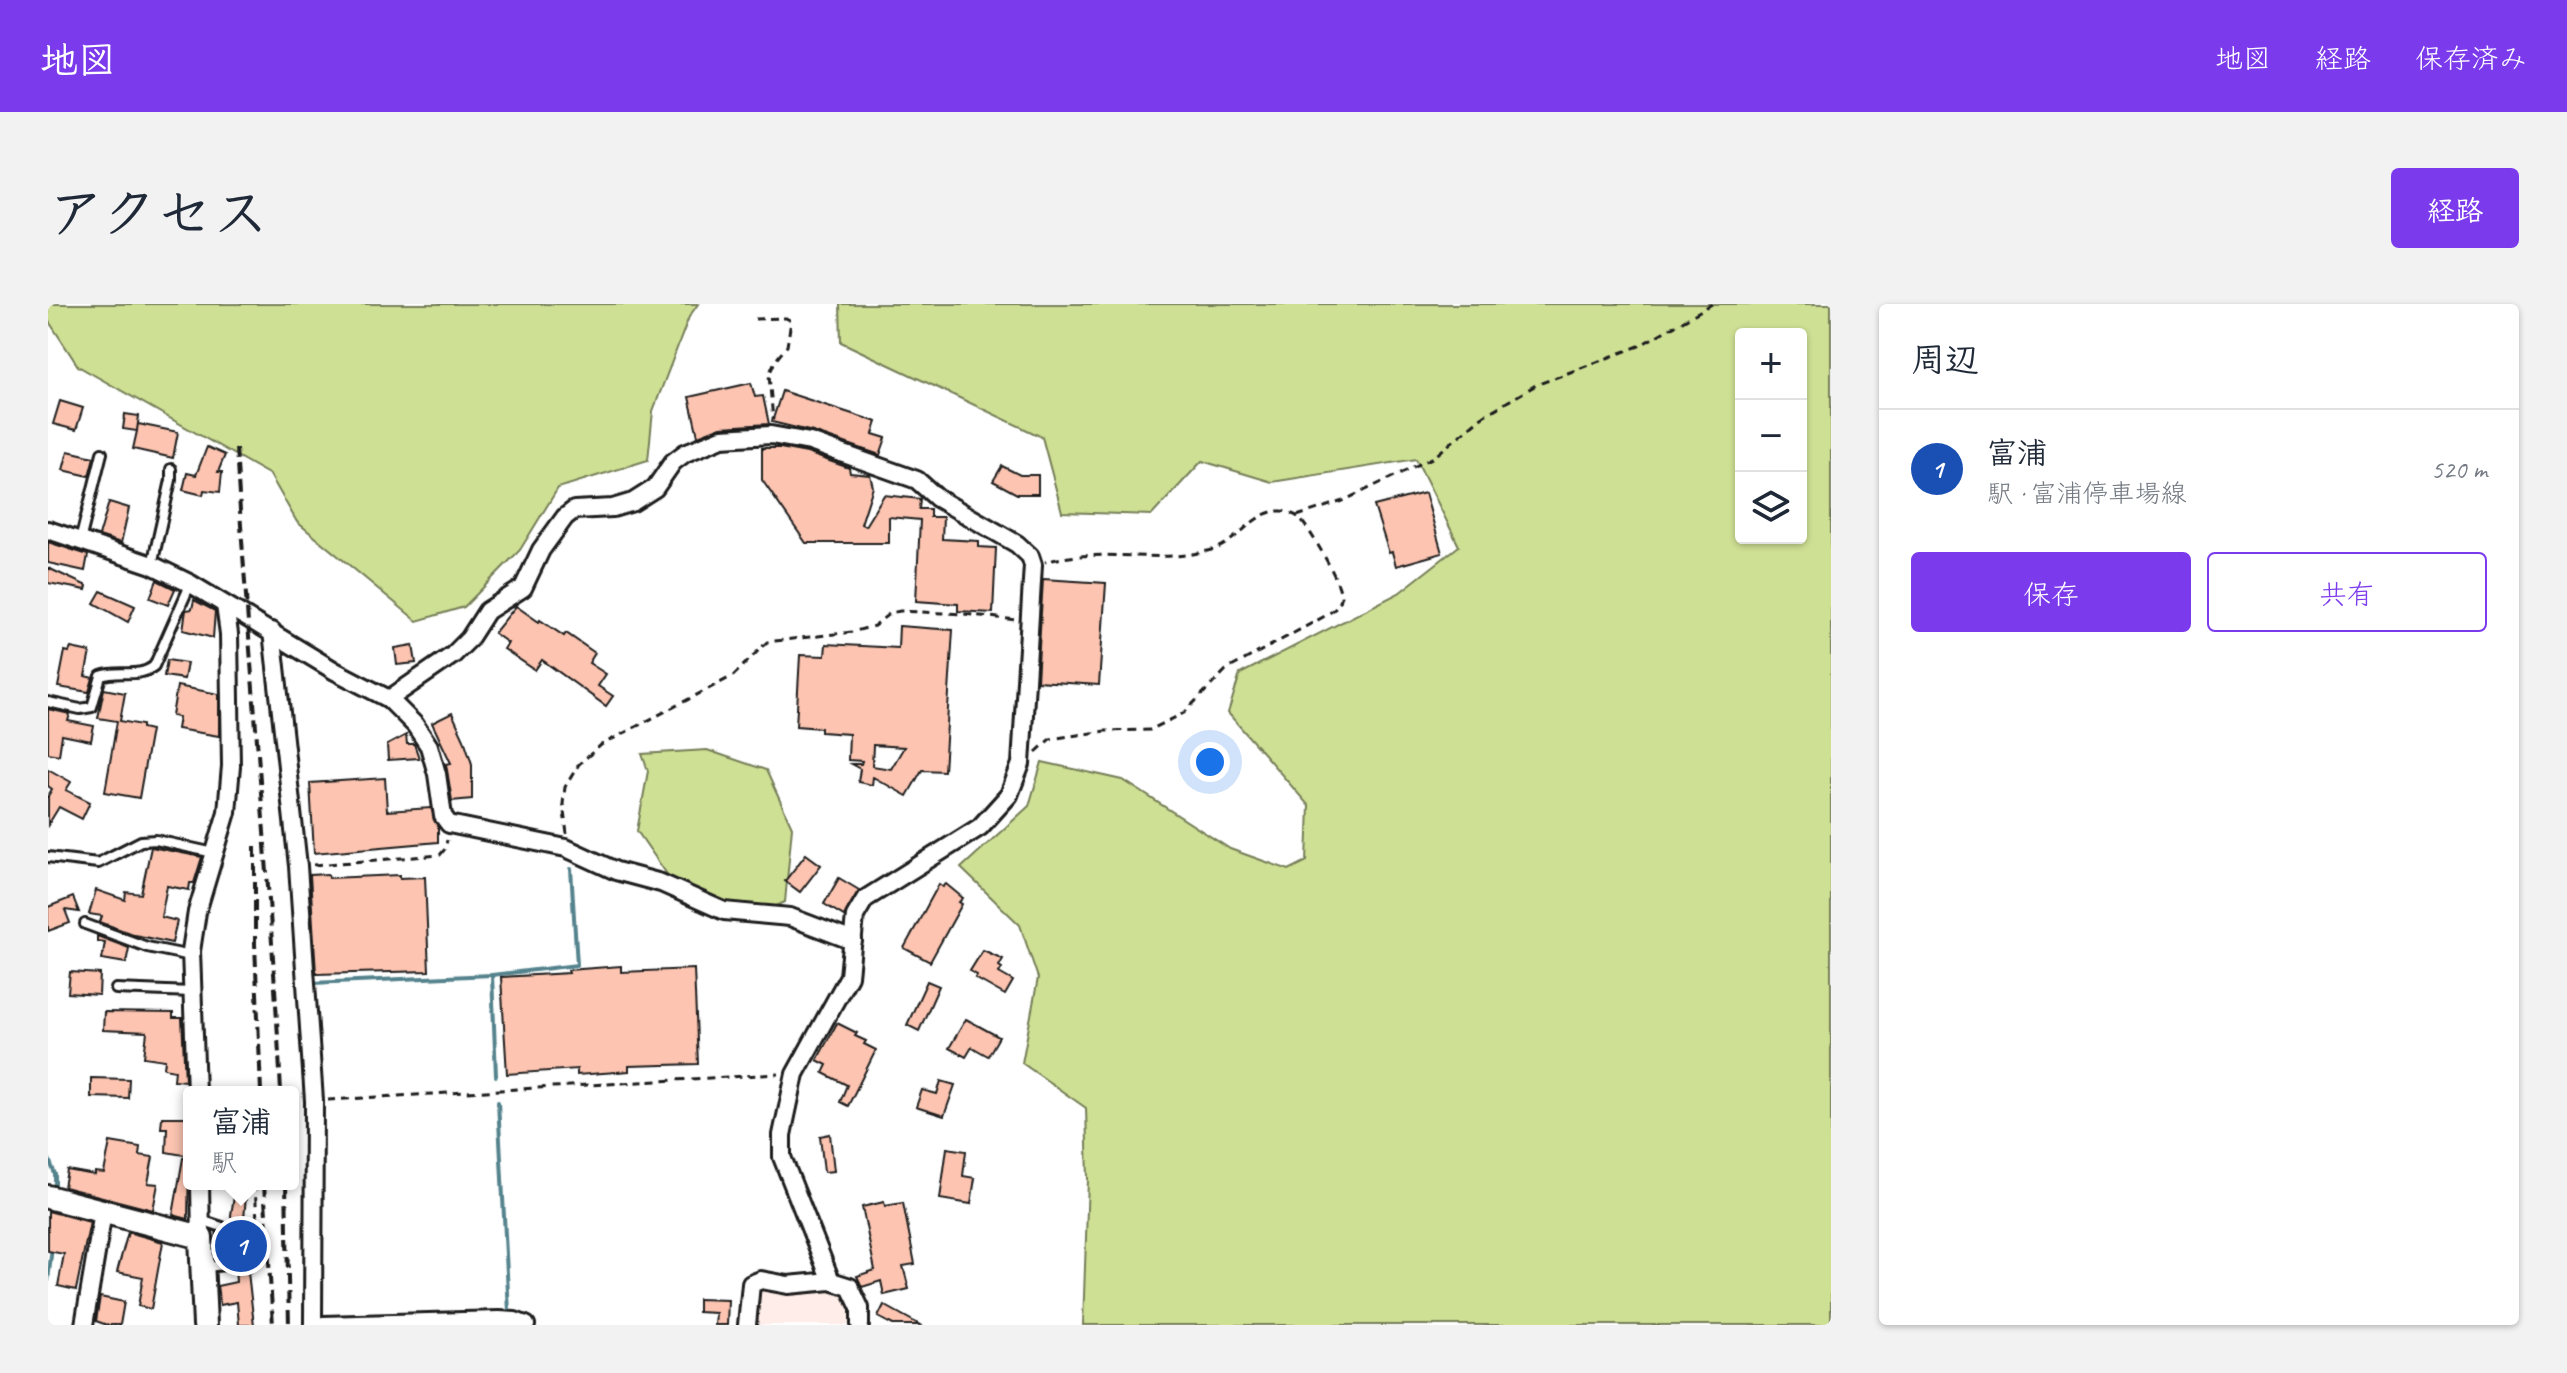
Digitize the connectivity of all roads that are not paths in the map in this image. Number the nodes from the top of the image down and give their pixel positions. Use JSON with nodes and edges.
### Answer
{"nodes":[{"id":1,"x":102,"y":453,"type":"dead end"},
{"id":2,"x":171,"y":469,"type":"dead end"},
{"id":3,"x":48,"y":530,"type":"edge"},
{"id":4,"x":80,"y":541,"type":"junction"},
{"id":5,"x":152,"y":565,"type":"junction"},
{"id":6,"x":191,"y":584,"type":"junction"},
{"id":7,"x":225,"y":605,"type":"junction"},
{"id":8,"x":272,"y":631,"type":"junction"},
{"id":9,"x":389,"y":699,"type":"junction"},
{"id":10,"x":48,"y":702,"type":"edge"},
{"id":11,"x":214,"y":853,"type":"junction"},
{"id":12,"x":48,"y":857,"type":"edge"},
{"id":13,"x":85,"y":924,"type":"dead end"},
{"id":14,"x":853,"y":941,"type":"junction"},
{"id":15,"x":191,"y":956,"type":"junction"},
{"id":16,"x":116,"y":989,"type":"dead end"},
{"id":17,"x":192,"y":992,"type":"junction"},
{"id":18,"x":196,"y":1086,"type":"edge"},
{"id":19,"x":200,"y":1190,"type":"edge"},
{"id":20,"x":48,"y":1197,"type":"edge"},
{"id":21,"x":103,"y":1212,"type":"junction"},
{"id":22,"x":201,"y":1229,"type":"junction"},
{"id":23,"x":831,"y":1281,"type":"junction"},
{"id":24,"x":84,"y":1325,"type":"edge"},
{"id":25,"x":205,"y":1325,"type":"edge"},
{"id":26,"x":313,"y":1325,"type":"edge"},
{"id":27,"x":323,"y":1325,"type":"edge"},
{"id":28,"x":526,"y":1325,"type":"edge"},
{"id":29,"x":747,"y":1325,"type":"edge"},
{"id":30,"x":860,"y":1325,"type":"edge"}],
"edges":[{"from":1,"to":4,"type":"lane"},
{"from":2,"to":5,"type":"lane"},
{"from":3,"to":4,"type":"street"},
{"from":4,"to":5,"type":"street"},
{"from":5,"to":6,"type":"street"},
{"from":6,"to":7,"type":"street"},
{"from":6,"to":10,"type":"lane"},
{"from":7,"to":8,"type":"street"},
{"from":7,"to":11,"type":"street"},
{"from":8,"to":9,"type":"street"},
{"from":8,"to":26,"type":"street"},
{"from":9,"to":14,"type":"street"},
{"from":9,"to":14,"type":"street"},
{"from":11,"to":12,"type":"lane"},
{"from":11,"to":15,"type":"street"},
{"from":13,"to":15,"type":"lane"},
{"from":14,"to":23,"type":"street"},
{"from":15,"to":17,"type":"street"},
{"from":16,"to":17,"type":"lane"},
{"from":17,"to":18,"type":"street"},
{"from":19,"to":22,"type":"street"},
{"from":20,"to":21,"type":"main road"},
{"from":21,"to":22,"type":"main road"},
{"from":21,"to":24,"type":"street"},
{"from":22,"to":25,"type":"main road"},
{"from":23,"to":29,"type":"street"},
{"from":23,"to":30,"type":"street"},
{"from":27,"to":28,"type":"street"}]}
